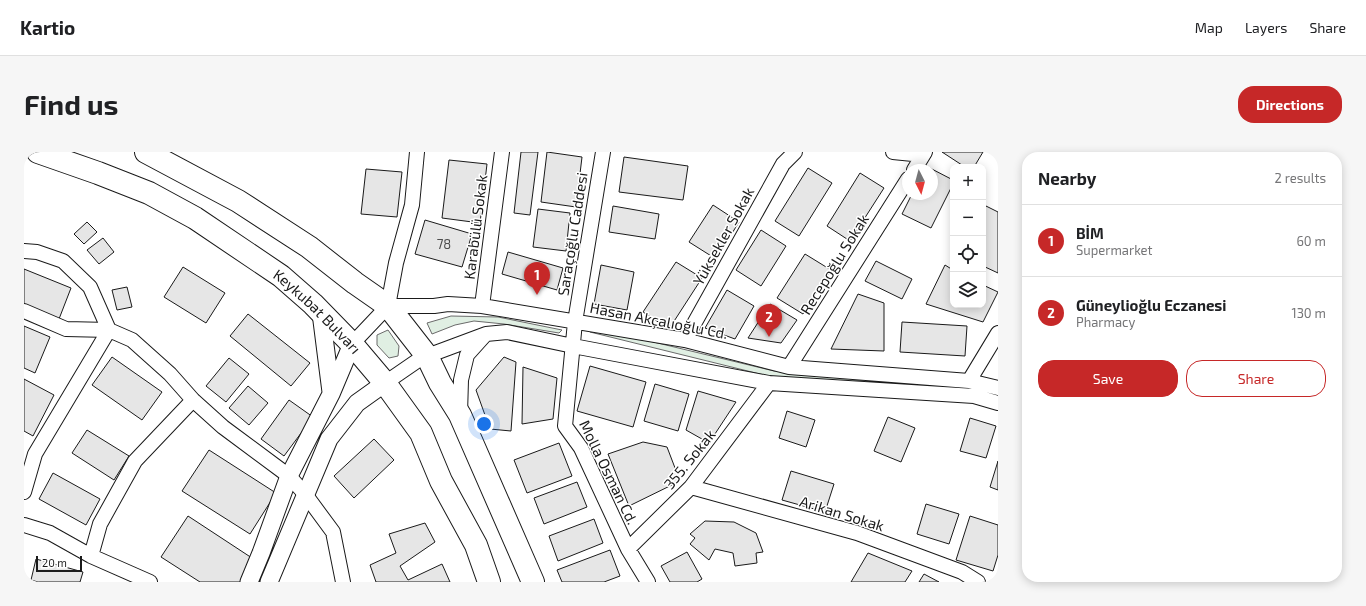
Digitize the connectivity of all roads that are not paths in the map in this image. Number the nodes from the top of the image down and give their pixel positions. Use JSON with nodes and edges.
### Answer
{"nodes":[{"id":1,"x":38,"y":152,"type":"edge"},
{"id":2,"x":146,"y":152,"type":"edge"},
{"id":3,"x":417,"y":152,"type":"edge"},
{"id":4,"x":502,"y":152,"type":"edge"},
{"id":5,"x":603,"y":152,"type":"edge"},
{"id":6,"x":795,"y":152,"type":"edge"},
{"id":7,"x":893,"y":152,"type":"edge"},
{"id":8,"x":924,"y":153,"type":"edge"},
{"id":9,"x":918,"y":164,"type":"edge"},
{"id":10,"x":902,"y":188,"type":"edge"},
{"id":11,"x":24,"y":251,"type":"edge"},
{"id":12,"x":388,"y":306,"type":"junction"},
{"id":13,"x":482,"y":306,"type":"junction"},
{"id":14,"x":24,"y":311,"type":"edge"},
{"id":15,"x":321,"y":313,"type":"junction"},
{"id":16,"x":575,"y":322,"type":"junction"},
{"id":17,"x":109,"y":330,"type":"junction"},
{"id":18,"x":998,"y":333,"type":"edge"},
{"id":19,"x":486,"y":334,"type":"junction"},
{"id":20,"x":684,"y":340,"type":"junction"},
{"id":21,"x":352,"y":344,"type":"junction"},
{"id":22,"x":573,"y":346,"type":"junction"},
{"id":23,"x":427,"y":356,"type":"junction"},
{"id":24,"x":789,"y":367,"type":"junction"},
{"id":25,"x":969,"y":381,"type":"junction"},
{"id":26,"x":385,"y":383,"type":"junction"},
{"id":27,"x":769,"y":383,"type":"junction"},
{"id":28,"x":998,"y":388,"type":"edge"},
{"id":29,"x":331,"y":394,"type":"junction"},
{"id":30,"x":193,"y":400,"type":"junction"},
{"id":31,"x":998,"y":403,"type":"edge"},
{"id":32,"x":460,"y":415,"type":"junction"},
{"id":33,"x":289,"y":476,"type":"junction"},
{"id":34,"x":691,"y":487,"type":"junction"},
{"id":35,"x":24,"y":492,"type":"edge"},
{"id":36,"x":306,"y":494,"type":"junction"},
{"id":37,"x":24,"y":525,"type":"edge"},
{"id":38,"x":628,"y":549,"type":"junction"},
{"id":39,"x":91,"y":556,"type":"junction"},
{"id":40,"x":150,"y":582,"type":"edge"},
{"id":41,"x":249,"y":582,"type":"edge"},
{"id":42,"x":269,"y":582,"type":"edge"},
{"id":43,"x":343,"y":582,"type":"edge"},
{"id":44,"x":489,"y":582,"type":"edge"},
{"id":45,"x":533,"y":582,"type":"edge"},
{"id":46,"x":648,"y":582,"type":"edge"},
{"id":47,"x":978,"y":582,"type":"edge"}],
"edges":[{"from":1,"to":15,"type":"highway","name":"Keykubat Bulvarı"},
{"from":2,"to":12,"type":"highway"},
{"from":3,"to":12,"type":"street"},
{"from":4,"to":13,"type":"street","name":"Karabülü Sokak"},
{"from":5,"to":16,"type":"street","name":"Saraçoğlu Caddesi"},
{"from":6,"to":20,"type":"street","name":"Yüksekler Sokak"},
{"from":7,"to":8,"type":"street"},
{"from":8,"to":9,"type":"street"},
{"from":10,"to":24,"type":"street","name":"Recepoğlu Sokak"},
{"from":11,"to":17,"type":"street"},
{"from":12,"to":13,"type":"street","name":"Hasan Akçalıoğlu Cd."},
{"from":12,"to":21,"type":"street"},
{"from":12,"to":23,"type":"highway"},
{"from":13,"to":16,"type":"street","name":"Hasan Akçalıoğlu Cd."},
{"from":14,"to":17,"type":"street"},
{"from":15,"to":21,"type":"highway","name":"Keykubat Bulvarı"},
{"from":15,"to":29,"type":"street"},
{"from":16,"to":20,"type":"street","name":"Hasan Akçalıoğlu Cd."},
{"from":16,"to":22,"type":"street","name":"Molla Osman Cd."},
{"from":17,"to":30,"type":"street"},
{"from":17,"to":35,"type":"street"},
{"from":18,"to":25,"type":"street"},
{"from":19,"to":22,"type":"street"},
{"from":19,"to":23,"type":"street"},
{"from":19,"to":32,"type":"street"},
{"from":20,"to":24,"type":"street","name":"Hasan Akçalıoğlu Cd."},
{"from":21,"to":26,"type":"highway","name":"Keykubat Bulvarı"},
{"from":21,"to":29,"type":"street"},
{"from":22,"to":27,"type":"street"},
{"from":22,"to":38,"type":"street","name":"Molla Osman Cd."},
{"from":23,"to":26,"type":"street"},
{"from":23,"to":32,"type":"highway"},
{"from":24,"to":25,"type":"street","name":"Hasan Akçalıoğlu Cd."},
{"from":25,"to":28,"type":"street","name":"Hasan Akçalıoğlu Cd."},
{"from":26,"to":36,"type":"street"},
{"from":26,"to":44,"type":"highway","name":"Keykubat Bulvarı"},
{"from":27,"to":31,"type":"street"},
{"from":27,"to":34,"type":"street","name":"355. Sokak"},
{"from":29,"to":33,"type":"street"},
{"from":30,"to":33,"type":"street"},
{"from":30,"to":39,"type":"street"},
{"from":32,"to":45,"type":"highway"},
{"from":33,"to":36,"type":"street"},
{"from":33,"to":41,"type":"street"},
{"from":34,"to":38,"type":"street","name":"355. Sokak"},
{"from":34,"to":47,"type":"street","name":"Arikan Sokak"},
{"from":36,"to":42,"type":"street"},
{"from":36,"to":43,"type":"street"},
{"from":37,"to":39,"type":"street"},
{"from":38,"to":46,"type":"street","name":"Molla Osman Cd."},
{"from":39,"to":40,"type":"street"}]}
